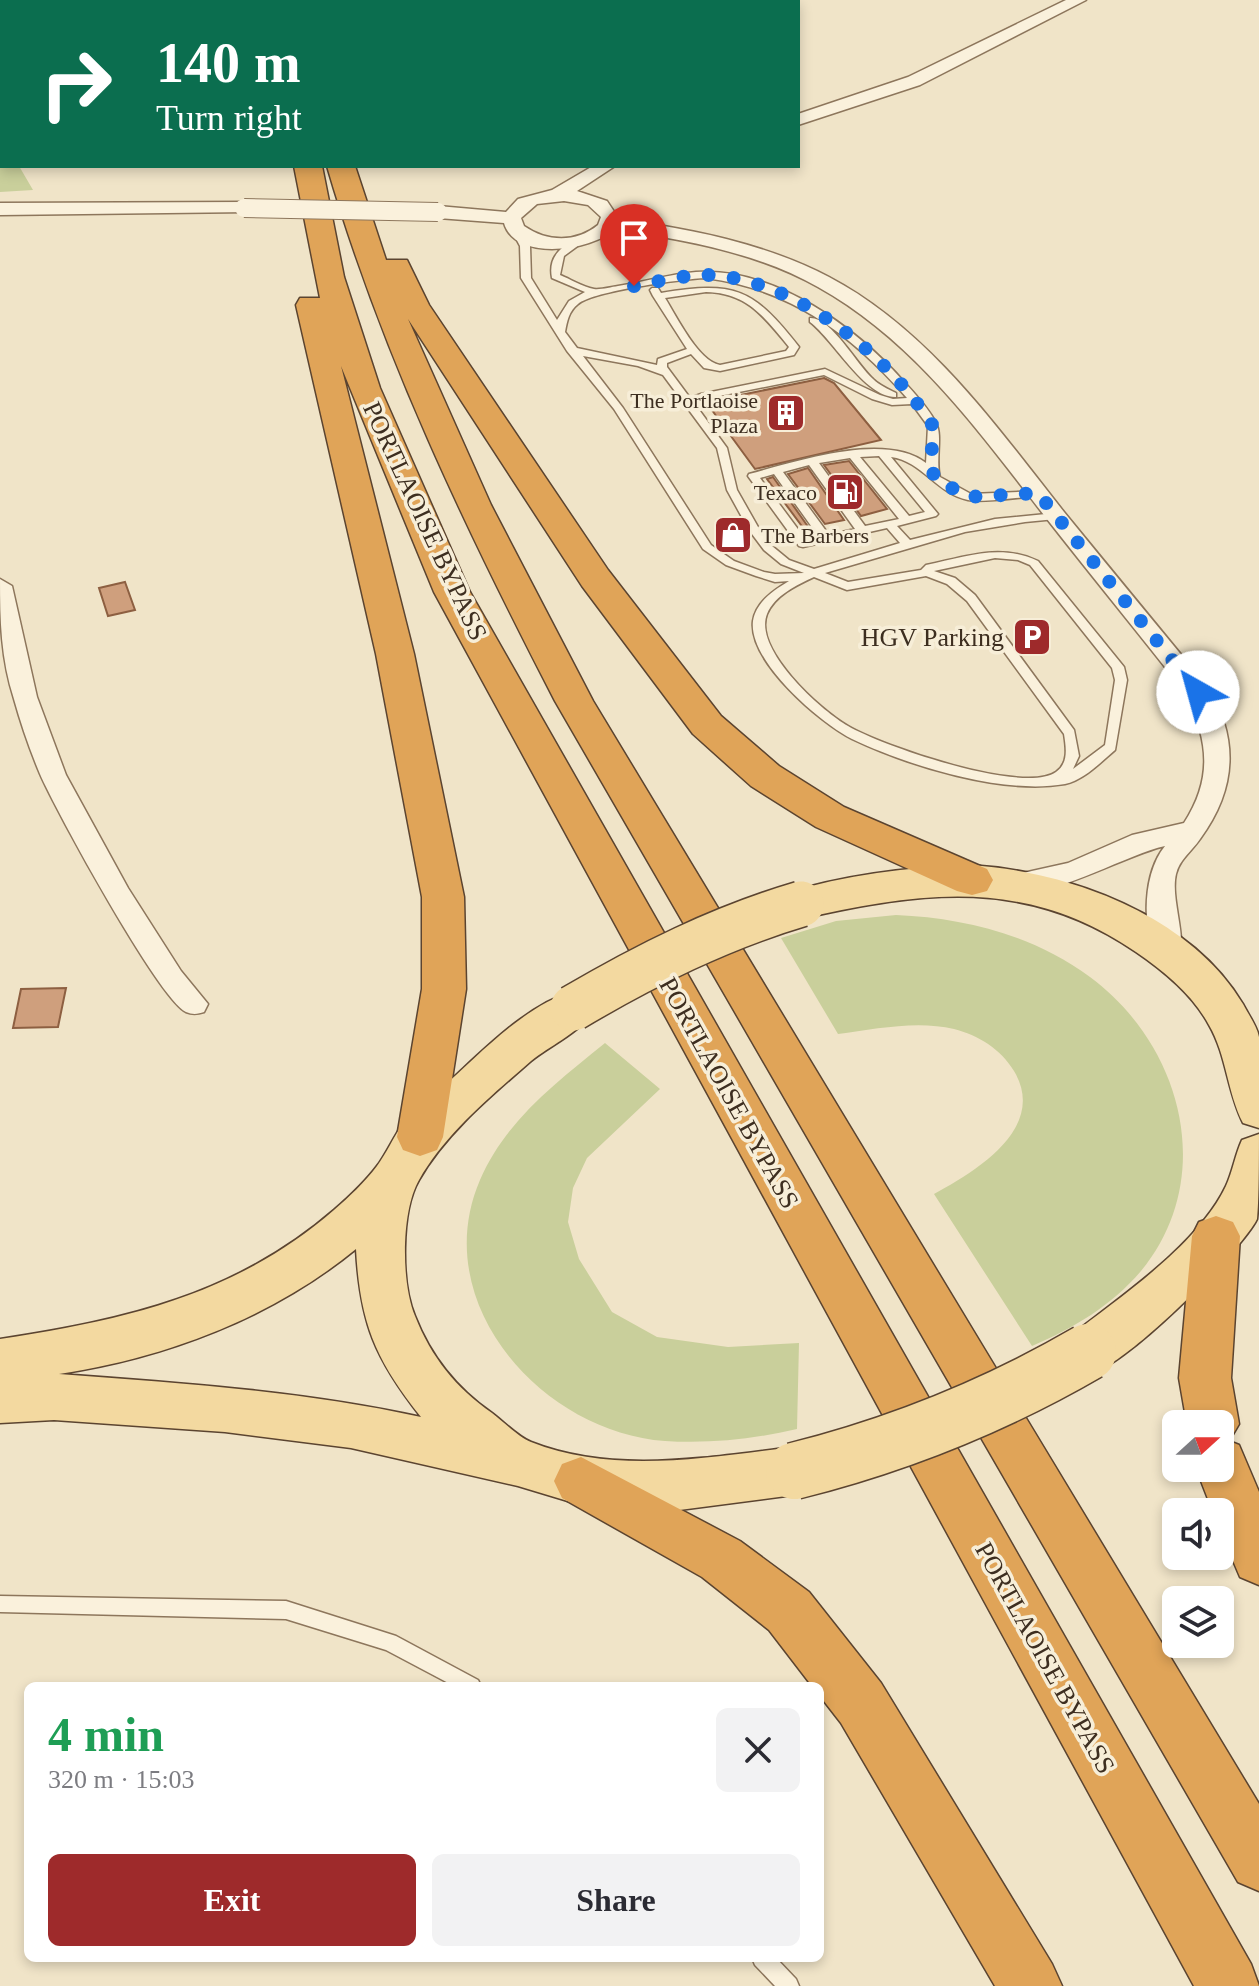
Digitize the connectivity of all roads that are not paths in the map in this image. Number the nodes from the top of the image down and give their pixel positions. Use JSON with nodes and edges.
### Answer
{"nodes":[{"id":1,"x":1078,"y":0,"type":"edge"},
{"id":2,"x":800,"y":119,"type":"edge"},
{"id":3,"x":288,"y":168,"type":"edge"},
{"id":4,"x":308,"y":168,"type":"edge"},
{"id":5,"x":342,"y":168,"type":"edge"},
{"id":6,"x":361,"y":168,"type":"edge"},
{"id":7,"x":603,"y":168,"type":"edge"},
{"id":8,"x":615,"y":168,"type":"edge"},
{"id":9,"x":557,"y":195,"type":"junction"},
{"id":10,"x":0,"y":209,"type":"edge"},
{"id":11,"x":604,"y":214,"type":"junction"},
{"id":12,"x":514,"y":224,"type":"junction"},
{"id":13,"x":578,"y":242,"type":"junction"},
{"id":14,"x":651,"y":283,"type":"junction"},
{"id":15,"x":592,"y":292,"type":"junction"},
{"id":16,"x":658,"y":296,"type":"junction"},
{"id":17,"x":780,"y":296,"type":"junction"},
{"id":18,"x":759,"y":304,"type":"junction"},
{"id":19,"x":803,"y":307,"type":"junction"},
{"id":20,"x":560,"y":332,"type":"junction"},
{"id":21,"x":571,"y":349,"type":"junction"},
{"id":22,"x":693,"y":350,"type":"junction"},
{"id":23,"x":666,"y":373,"type":"junction"},
{"id":24,"x":914,"y":401,"type":"junction"},
{"id":25,"x":692,"y":408,"type":"junction"},
{"id":26,"x":881,"y":452,"type":"junction"},
{"id":27,"x":853,"y":455,"type":"junction"},
{"id":28,"x":813,"y":463,"type":"junction"},
{"id":29,"x":777,"y":471,"type":"junction"},
{"id":30,"x":935,"y":479,"type":"junction"},
{"id":31,"x":1038,"y":493,"type":"junction"},
{"id":32,"x":1056,"y":516,"type":"junction"},
{"id":33,"x":906,"y":520,"type":"junction"},
{"id":34,"x":890,"y":524,"type":"junction"},
{"id":35,"x":862,"y":530,"type":"junction"},
{"id":36,"x":826,"y":539,"type":"junction"},
{"id":37,"x":908,"y":545,"type":"junction"},
{"id":38,"x":914,"y":572,"type":"junction"},
{"id":39,"x":811,"y":575,"type":"junction"},
{"id":40,"x":0,"y":586,"type":"edge"},
{"id":41,"x":1042,"y":783,"type":"junction"},
{"id":42,"x":1193,"y":830,"type":"junction"},
{"id":43,"x":972,"y":880,"type":"junction"},
{"id":44,"x":1014,"y":884,"type":"junction"},
{"id":45,"x":1168,"y":951,"type":"junction"},
{"id":46,"x":1215,"y":998,"type":"junction"},
{"id":47,"x":194,"y":1004,"type":"dead end"},
{"id":48,"x":1259,"y":1028,"type":"edge"},
{"id":49,"x":1259,"y":1110,"type":"edge"},
{"id":50,"x":420,"y":1137,"type":"junction"},
{"id":51,"x":1255,"y":1179,"type":"edge"},
{"id":52,"x":393,"y":1181,"type":"junction"},
{"id":53,"x":1216,"y":1236,"type":"junction"},
{"id":54,"x":0,"y":1361,"type":"edge"},
{"id":55,"x":0,"y":1400,"type":"edge"},
{"id":56,"x":1211,"y":1410,"type":"edge"},
{"id":57,"x":518,"y":1462,"type":"junction"},
{"id":58,"x":581,"y":1481,"type":"junction"},
{"id":59,"x":1228,"y":1482,"type":"edge"},
{"id":60,"x":1259,"y":1559,"type":"edge"},
{"id":61,"x":0,"y":1604,"type":"edge"},
{"id":62,"x":465,"y":1682,"type":"edge"},
{"id":63,"x":1259,"y":1861,"type":"edge"},
{"id":64,"x":766,"y":1962,"type":"edge"},
{"id":65,"x":789,"y":1986,"type":"edge"},
{"id":66,"x":1030,"y":1986,"type":"edge"},
{"id":67,"x":1229,"y":1986,"type":"edge"}],
"edges":[{"from":1,"to":2,"type":"street"},
{"from":3,"to":50,"type":"highway"},
{"from":4,"to":67,"type":"highway","name":"PORTLAOISE BYPASS"},
{"from":5,"to":63,"type":"highway","name":"PORTLAOISE BYPASS"},
{"from":6,"to":43,"type":"highway"},
{"from":7,"to":9,"type":"street"},
{"from":8,"to":11,"type":"street"},
{"from":9,"to":11,"type":"street"},
{"from":9,"to":12,"type":"street"},
{"from":10,"to":12,"type":"street","bridge":true},
{"from":11,"to":13,"type":"street"},
{"from":11,"to":31,"type":"street"},
{"from":12,"to":13,"type":"street"},
{"from":12,"to":20,"type":"lane"},
{"from":13,"to":15,"type":"lane"},
{"from":14,"to":15,"type":"lane"},
{"from":14,"to":16,"type":"lane"},
{"from":14,"to":17,"type":"lane"},
{"from":15,"to":20,"type":"lane"},
{"from":16,"to":18,"type":"lane"},
{"from":16,"to":22,"type":"lane"},
{"from":17,"to":18,"type":"lane"},
{"from":17,"to":19,"type":"lane"},
{"from":18,"to":22,"type":"lane"},
{"from":19,"to":24,"type":"lane"},
{"from":19,"to":24,"type":"lane"},
{"from":20,"to":21,"type":"lane"},
{"from":21,"to":23,"type":"lane"},
{"from":21,"to":39,"type":"lane"},
{"from":22,"to":23,"type":"lane"},
{"from":23,"to":25,"type":"lane"},
{"from":24,"to":25,"type":"lane"},
{"from":24,"to":30,"type":"lane"},
{"from":25,"to":39,"type":"lane"},
{"from":26,"to":27,"type":"lane"},
{"from":26,"to":30,"type":"lane"},
{"from":26,"to":33,"type":"lane"},
{"from":27,"to":28,"type":"lane"},
{"from":27,"to":33,"type":"lane"},
{"from":28,"to":29,"type":"lane"},
{"from":28,"to":35,"type":"lane"},
{"from":29,"to":36,"type":"lane"},
{"from":29,"to":36,"type":"lane"},
{"from":30,"to":31,"type":"lane"},
{"from":31,"to":32,"type":"street"},
{"from":32,"to":37,"type":"lane"},
{"from":32,"to":42,"type":"street"},
{"from":33,"to":34,"type":"lane"},
{"from":34,"to":35,"type":"lane"},
{"from":34,"to":37,"type":"lane"},
{"from":35,"to":36,"type":"lane"},
{"from":37,"to":39,"type":"lane"},
{"from":38,"to":39,"type":"lane"},
{"from":38,"to":41,"type":"lane"},
{"from":38,"to":41,"type":"lane"},
{"from":39,"to":41,"type":"lane"},
{"from":40,"to":47,"type":"street"},
{"from":42,"to":44,"type":"street"},
{"from":42,"to":45,"type":"street"},
{"from":43,"to":44,"type":"main road"},
{"from":43,"to":50,"type":"main road","bridge":true},
{"from":44,"to":45,"type":"main road"},
{"from":45,"to":46,"type":"main road"},
{"from":46,"to":48,"type":"main road"},
{"from":46,"to":49,"type":"main road"},
{"from":50,"to":52,"type":"main road"},
{"from":51,"to":53,"type":"main road"},
{"from":52,"to":54,"type":"main road"},
{"from":52,"to":57,"type":"main road"},
{"from":53,"to":56,"type":"highway"},
{"from":53,"to":58,"type":"main road","bridge":true},
{"from":55,"to":57,"type":"main road"},
{"from":57,"to":58,"type":"main road"},
{"from":58,"to":66,"type":"highway"},
{"from":59,"to":60,"type":"highway"},
{"from":61,"to":62,"type":"lane"},
{"from":64,"to":65,"type":"lane"}]}
